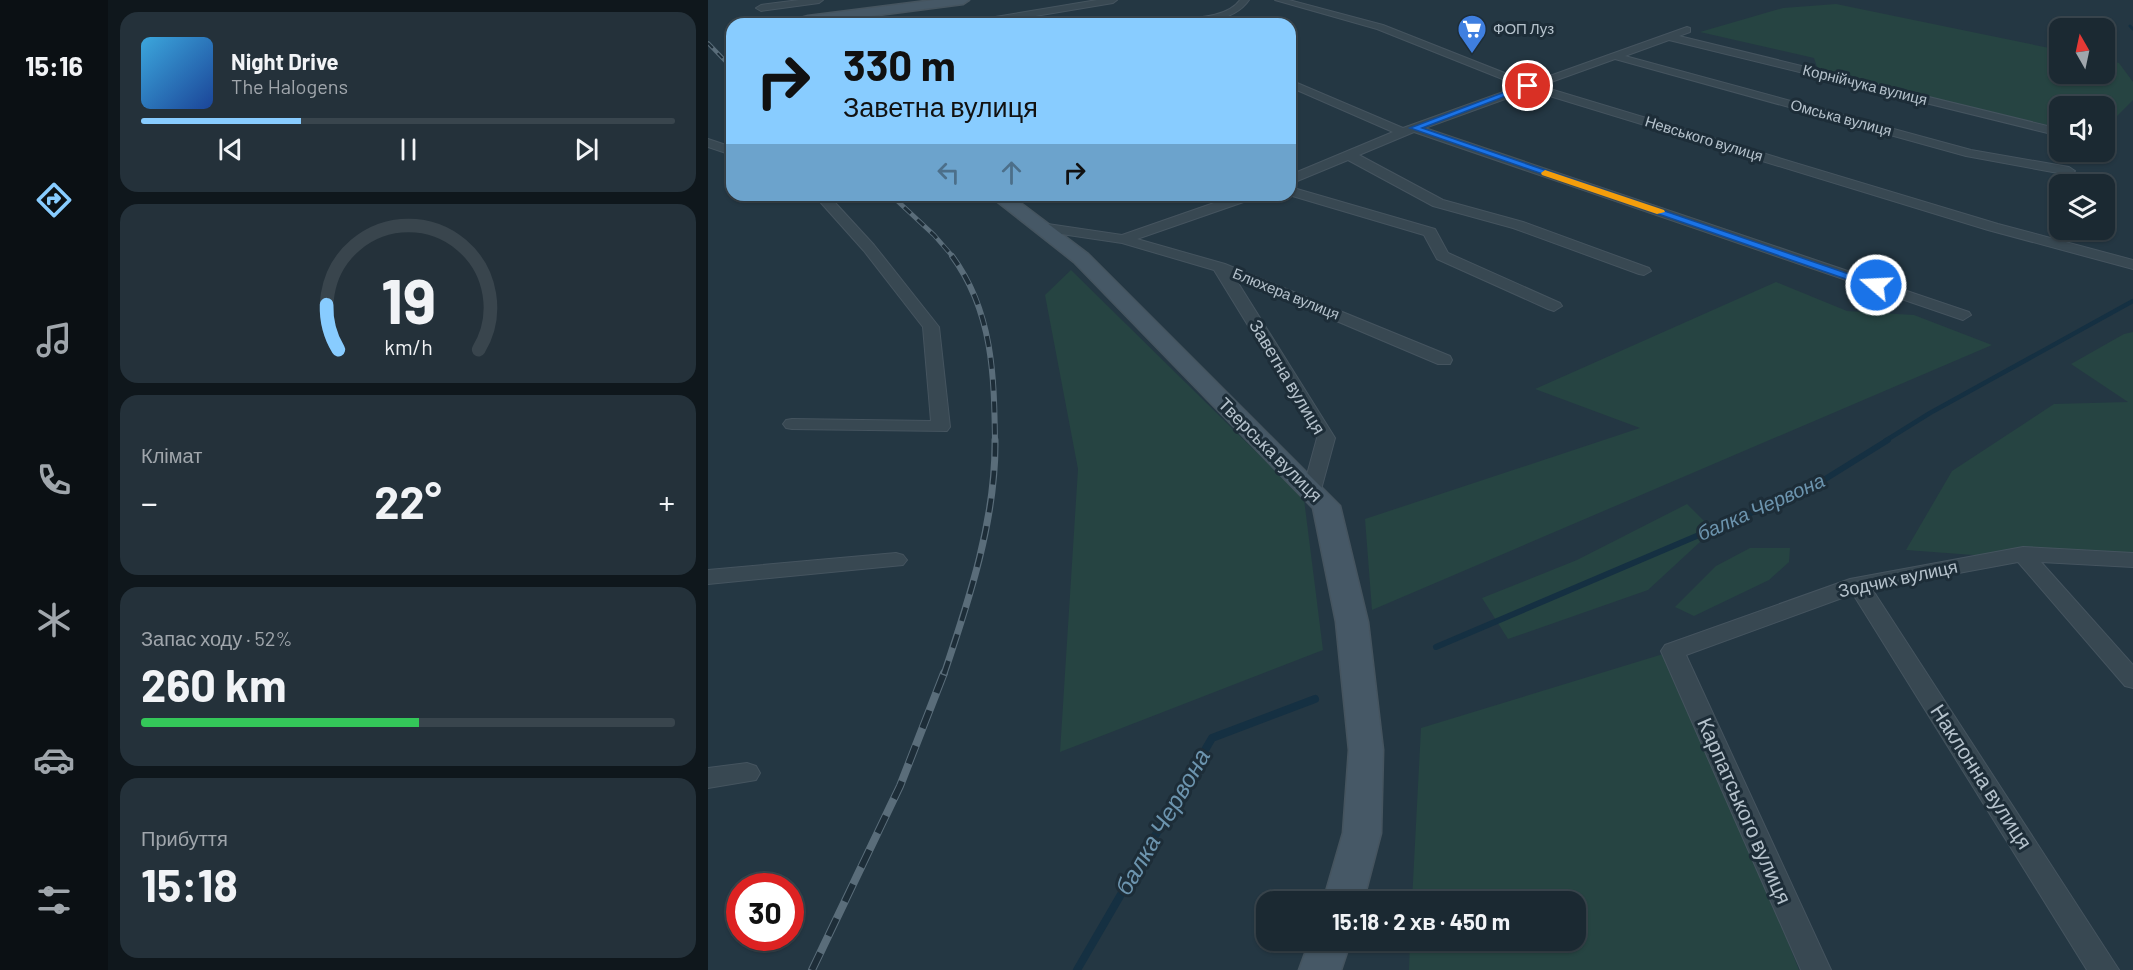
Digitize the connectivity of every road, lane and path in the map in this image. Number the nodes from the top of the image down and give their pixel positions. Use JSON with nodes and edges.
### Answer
{"nodes":[{"id":1,"x":819,"y":0,"type":"edge"},
{"id":2,"x":963,"y":0,"type":"edge"},
{"id":3,"x":1113,"y":0,"type":"edge"},
{"id":4,"x":1245,"y":0,"type":"edge"},
{"id":5,"x":1279,"y":0,"type":"edge"},
{"id":6,"x":761,"y":8,"type":"dead end"},
{"id":7,"x":824,"y":18,"type":"edge"},
{"id":8,"x":1006,"y":18,"type":"edge"},
{"id":9,"x":1203,"y":18,"type":"edge"},
{"id":10,"x":1687,"y":30,"type":"dead end"},
{"id":11,"x":1670,"y":37,"type":"junction"},
{"id":12,"x":1614,"y":56,"type":"junction"},
{"id":13,"x":1296,"y":85,"type":"edge"},
{"id":14,"x":1528,"y":86,"type":"junction"},
{"id":15,"x":1408,"y":130,"type":"junction"},
{"id":16,"x":2049,"y":130,"type":"edge"},
{"id":17,"x":708,"y":143,"type":"edge"},
{"id":18,"x":726,"y":149,"type":"edge"},
{"id":19,"x":1349,"y":155,"type":"junction"},
{"id":20,"x":2069,"y":171,"type":"dead end"},
{"id":21,"x":1296,"y":177,"type":"edge"},
{"id":22,"x":1296,"y":192,"type":"edge"},
{"id":23,"x":826,"y":201,"type":"edge"},
{"id":24,"x":1006,"y":201,"type":"edge"},
{"id":25,"x":1233,"y":201,"type":"edge"},
{"id":26,"x":1041,"y":227,"type":"junction"},
{"id":27,"x":1124,"y":240,"type":"junction"},
{"id":28,"x":2133,"y":265,"type":"edge"},
{"id":29,"x":1220,"y":267,"type":"junction"},
{"id":30,"x":1644,"y":271,"type":"dead end"},
{"id":31,"x":1554,"y":306,"type":"dead end"},
{"id":32,"x":1963,"y":315,"type":"dead end"},
{"id":33,"x":1444,"y":360,"type":"dead end"},
{"id":34,"x":792,"y":424,"type":"dead end"},
{"id":35,"x":1312,"y":492,"type":"junction"},
{"id":36,"x":2023,"y":554,"type":"junction"},
{"id":37,"x":896,"y":560,"type":"dead end"},
{"id":38,"x":2133,"y":560,"type":"edge"},
{"id":39,"x":708,"y":577,"type":"edge"},
{"id":40,"x":1858,"y":584,"type":"junction"},
{"id":41,"x":1673,"y":651,"type":"joint"},
{"id":42,"x":2133,"y":680,"type":"edge"},
{"id":43,"x":747,"y":773,"type":"dead end"},
{"id":44,"x":708,"y":778,"type":"edge"},
{"id":45,"x":1346,"y":891,"type":"edge"},
{"id":46,"x":1327,"y":951,"type":"edge"},
{"id":47,"x":1320,"y":970,"type":"edge"},
{"id":48,"x":1816,"y":970,"type":"edge"},
{"id":49,"x":2104,"y":970,"type":"edge"}],
"edges":[{"from":1,"to":6,"type":"street"},
{"from":2,"to":7,"type":"main road"},
{"from":3,"to":8,"type":"street"},
{"from":4,"to":9,"type":"street"},
{"from":5,"to":14,"type":"street","name":"Невського вулиця"},
{"from":10,"to":11,"type":"street"},
{"from":11,"to":12,"type":"street"},
{"from":11,"to":16,"type":"street","name":"Корнійчука вулиця"},
{"from":12,"to":14,"type":"street"},
{"from":12,"to":20,"type":"street","name":"Омська вулиця"},
{"from":13,"to":15,"type":"street"},
{"from":14,"to":15,"type":"street"},
{"from":14,"to":28,"type":"street","name":"Невського вулиця"},
{"from":15,"to":19,"type":"street"},
{"from":15,"to":32,"type":"street"},
{"from":17,"to":18,"type":"street"},
{"from":19,"to":21,"type":"street"},
{"from":19,"to":30,"type":"street"},
{"from":22,"to":31,"type":"street"},
{"from":23,"to":34,"type":"street"},
{"from":24,"to":26,"type":"main road","name":"Тверська вулиця"},
{"from":25,"to":27,"type":"street"},
{"from":26,"to":27,"type":"street"},
{"from":26,"to":35,"type":"main road","name":"Тверська вулиця"},
{"from":27,"to":29,"type":"street","name":"Блюхера вулиця"},
{"from":29,"to":33,"type":"street","name":"Блюхера вулиця"},
{"from":29,"to":35,"type":"street","name":"Заветна вулиця"},
{"from":35,"to":45,"type":"main road","name":"Тверська вулиця"},
{"from":36,"to":38,"type":"street","name":"Зодчих вулиця"},
{"from":36,"to":40,"type":"street","name":"Зодчих вулиця"},
{"from":36,"to":42,"type":"street"},
{"from":37,"to":39,"type":"street"},
{"from":40,"to":41,"type":"street","name":"Зодчих вулиця"},
{"from":40,"to":49,"type":"street","name":"Наклонна вулиця"},
{"from":41,"to":48,"type":"street","name":"Карпатського вулиця"},
{"from":43,"to":44,"type":"street"},
{"from":46,"to":47,"type":"main road"}]}
